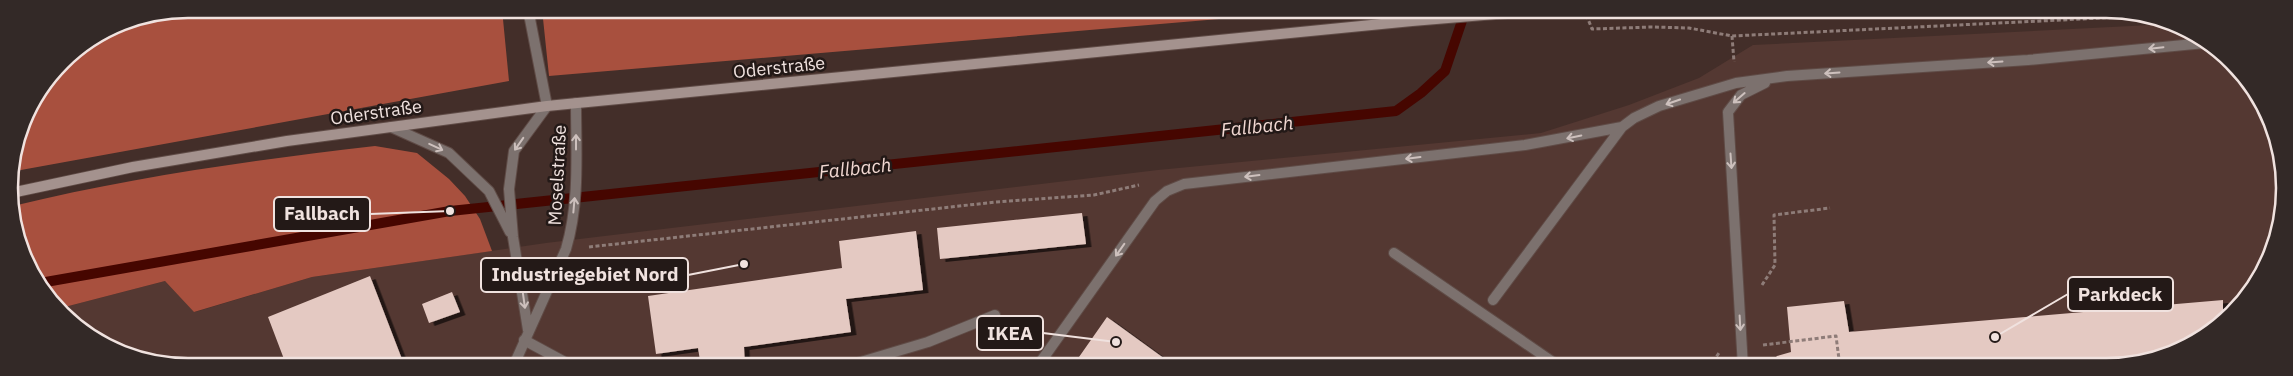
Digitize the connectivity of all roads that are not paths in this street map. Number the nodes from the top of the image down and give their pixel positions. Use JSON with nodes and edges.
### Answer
{"nodes":[{"id":1,"x":530,"y":18,"type":"edge"},
{"id":2,"x":1446,"y":18,"type":"edge"},
{"id":3,"x":2196,"y":44,"type":"edge"},
{"id":4,"x":1787,"y":76,"type":"junction"},
{"id":5,"x":576,"y":103,"type":"junction"},
{"id":6,"x":547,"y":106,"type":"junction"},
{"id":7,"x":392,"y":127,"type":"junction"},
{"id":8,"x":1622,"y":127,"type":"junction"},
{"id":9,"x":18,"y":192,"type":"edge"},
{"id":10,"x":513,"y":237,"type":"junction"},
{"id":11,"x":1394,"y":253,"type":"dead end"},
{"id":12,"x":1493,"y":300,"type":"dead end"},
{"id":13,"x":995,"y":315,"type":"dead end"},
{"id":14,"x":526,"y":335,"type":"junction"},
{"id":15,"x":516,"y":358,"type":"edge"},
{"id":16,"x":560,"y":358,"type":"edge"},
{"id":17,"x":874,"y":358,"type":"edge"},
{"id":18,"x":1043,"y":358,"type":"edge"},
{"id":19,"x":1547,"y":358,"type":"edge"},
{"id":20,"x":1742,"y":358,"type":"edge"}],
"edges":[{"from":1,"to":6,"type":"street"},
{"from":2,"to":5,"type":"street","name":"Oderstraße"},
{"from":3,"to":4,"type":"street","one_way":true},
{"from":4,"to":8,"type":"street","one_way":true},
{"from":4,"to":20,"type":"street","one_way":true},
{"from":5,"to":6,"type":"street","name":"Oderstraße"},
{"from":14,"to":5,"type":"street","name":"Moselstraße","one_way":true},
{"from":6,"to":7,"type":"street","name":"Oderstraße"},
{"from":6,"to":10,"type":"street","name":"Moselstraße","one_way":true},
{"from":7,"to":9,"type":"street","name":"Oderstraße"},
{"from":7,"to":10,"type":"street","name":"Moselstraße","one_way":true},
{"from":8,"to":12,"type":"street"},
{"from":8,"to":18,"type":"street","one_way":true},
{"from":10,"to":14,"type":"street","name":"Moselstraße","one_way":true},
{"from":11,"to":19,"type":"street"},
{"from":13,"to":17,"type":"street"},
{"from":14,"to":15,"type":"street","name":"Moselstraße"},
{"from":14,"to":16,"type":"street"}]}
